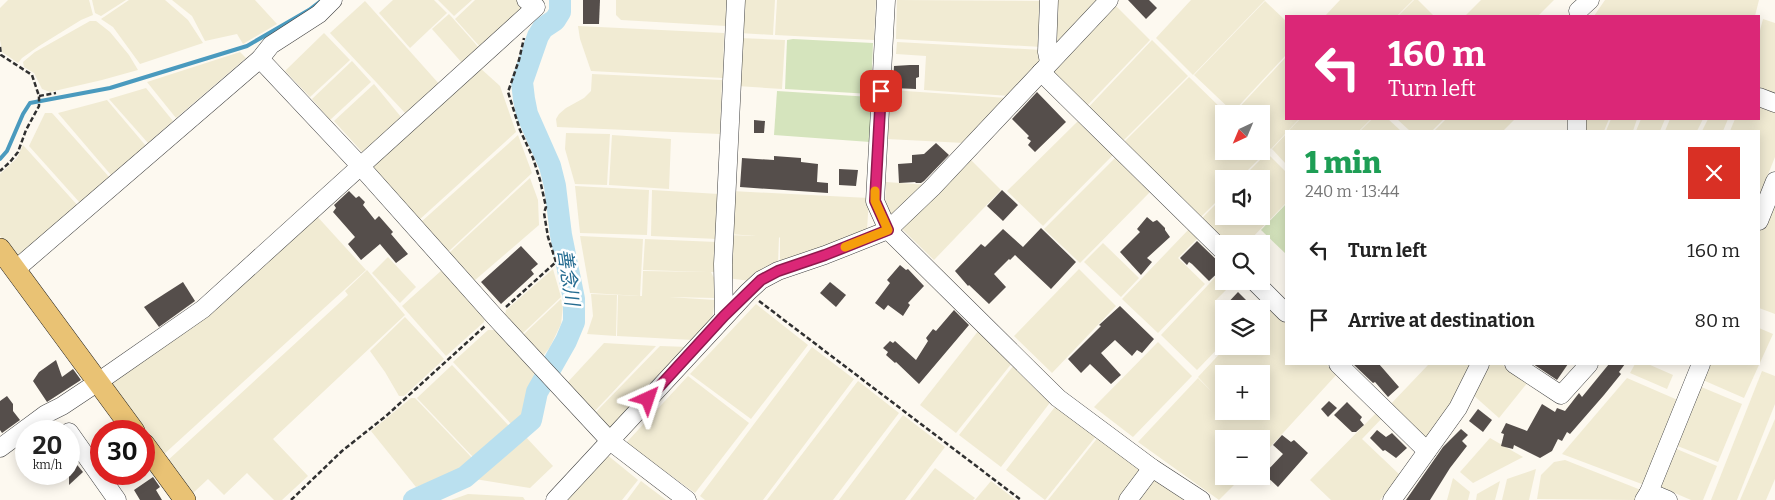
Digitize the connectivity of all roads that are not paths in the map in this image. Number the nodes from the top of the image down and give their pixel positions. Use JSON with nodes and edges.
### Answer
{"nodes":[{"id":1,"x":333,"y":0,"type":"edge"},
{"id":2,"x":526,"y":0,"type":"edge"},
{"id":3,"x":736,"y":0,"type":"edge"},
{"id":4,"x":886,"y":0,"type":"edge"},
{"id":5,"x":1049,"y":0,"type":"edge"},
{"id":6,"x":1109,"y":0,"type":"edge"},
{"id":7,"x":260,"y":59,"type":"junction"},
{"id":8,"x":1045,"y":67,"type":"junction"},
{"id":9,"x":1760,"y":97,"type":"edge"},
{"id":10,"x":1775,"y":103,"type":"edge"},
{"id":11,"x":360,"y":166,"type":"junction"},
{"id":12,"x":1775,"y":181,"type":"edge"},
{"id":13,"x":1760,"y":218,"type":"edge"},
{"id":14,"x":888,"y":230,"type":"junction"},
{"id":15,"x":1215,"y":243,"type":"edge"},
{"id":16,"x":0,"y":249,"type":"edge"},
{"id":17,"x":16,"y":270,"type":"junction"},
{"id":18,"x":1263,"y":290,"type":"edge"},
{"id":19,"x":1285,"y":312,"type":"edge"},
{"id":20,"x":724,"y":316,"type":"junction"},
{"id":21,"x":1339,"y":365,"type":"edge"},
{"id":22,"x":1480,"y":365,"type":"edge"},
{"id":23,"x":1515,"y":365,"type":"edge"},
{"id":24,"x":1589,"y":365,"type":"edge"},
{"id":25,"x":1701,"y":365,"type":"edge"},
{"id":26,"x":98,"y":382,"type":"junction"},
{"id":27,"x":62,"y":406,"type":"junction"},
{"id":28,"x":64,"y":420,"type":"edge"},
{"id":29,"x":126,"y":420,"type":"edge"},
{"id":30,"x":610,"y":441,"type":"junction"},
{"id":31,"x":80,"y":447,"type":"edge"},
{"id":32,"x":0,"y":448,"type":"edge"},
{"id":33,"x":1426,"y":451,"type":"junction"},
{"id":34,"x":155,"y":459,"type":"edge"},
{"id":35,"x":1152,"y":468,"type":"junction"},
{"id":36,"x":1646,"y":496,"type":"edge"},
{"id":37,"x":117,"y":500,"type":"edge"},
{"id":38,"x":185,"y":500,"type":"edge"},
{"id":39,"x":555,"y":500,"type":"edge"},
{"id":40,"x":687,"y":500,"type":"edge"},
{"id":41,"x":1128,"y":500,"type":"edge"},
{"id":42,"x":1201,"y":500,"type":"edge"},
{"id":43,"x":1392,"y":500,"type":"edge"},
{"id":44,"x":1668,"y":500,"type":"edge"}],
"edges":[{"from":1,"to":7,"type":"street"},
{"from":2,"to":11,"type":"street"},
{"from":3,"to":20,"type":"street"},
{"from":4,"to":14,"type":"street"},
{"from":5,"to":8,"type":"street"},
{"from":6,"to":8,"type":"street"},
{"from":7,"to":11,"type":"street"},
{"from":7,"to":17,"type":"street"},
{"from":8,"to":14,"type":"street"},
{"from":8,"to":15,"type":"street"},
{"from":9,"to":10,"type":"street"},
{"from":11,"to":26,"type":"street"},
{"from":11,"to":30,"type":"street"},
{"from":12,"to":13,"type":"street"},
{"from":14,"to":20,"type":"street"},
{"from":14,"to":35,"type":"street"},
{"from":16,"to":17,"type":"main road"},
{"from":17,"to":26,"type":"main road"},
{"from":18,"to":19,"type":"street"},
{"from":20,"to":30,"type":"street"},
{"from":21,"to":33,"type":"street"},
{"from":22,"to":33,"type":"street"},
{"from":23,"to":24,"type":"street"},
{"from":25,"to":36,"type":"street"},
{"from":26,"to":27,"type":"street"},
{"from":26,"to":29,"type":"main road"},
{"from":27,"to":28,"type":"street"},
{"from":27,"to":32,"type":"street"},
{"from":30,"to":39,"type":"street"},
{"from":30,"to":40,"type":"street"},
{"from":31,"to":37,"type":"street"},
{"from":33,"to":43,"type":"street"},
{"from":34,"to":38,"type":"main road"},
{"from":35,"to":41,"type":"street"},
{"from":35,"to":42,"type":"street"},
{"from":36,"to":44,"type":"street"}]}
